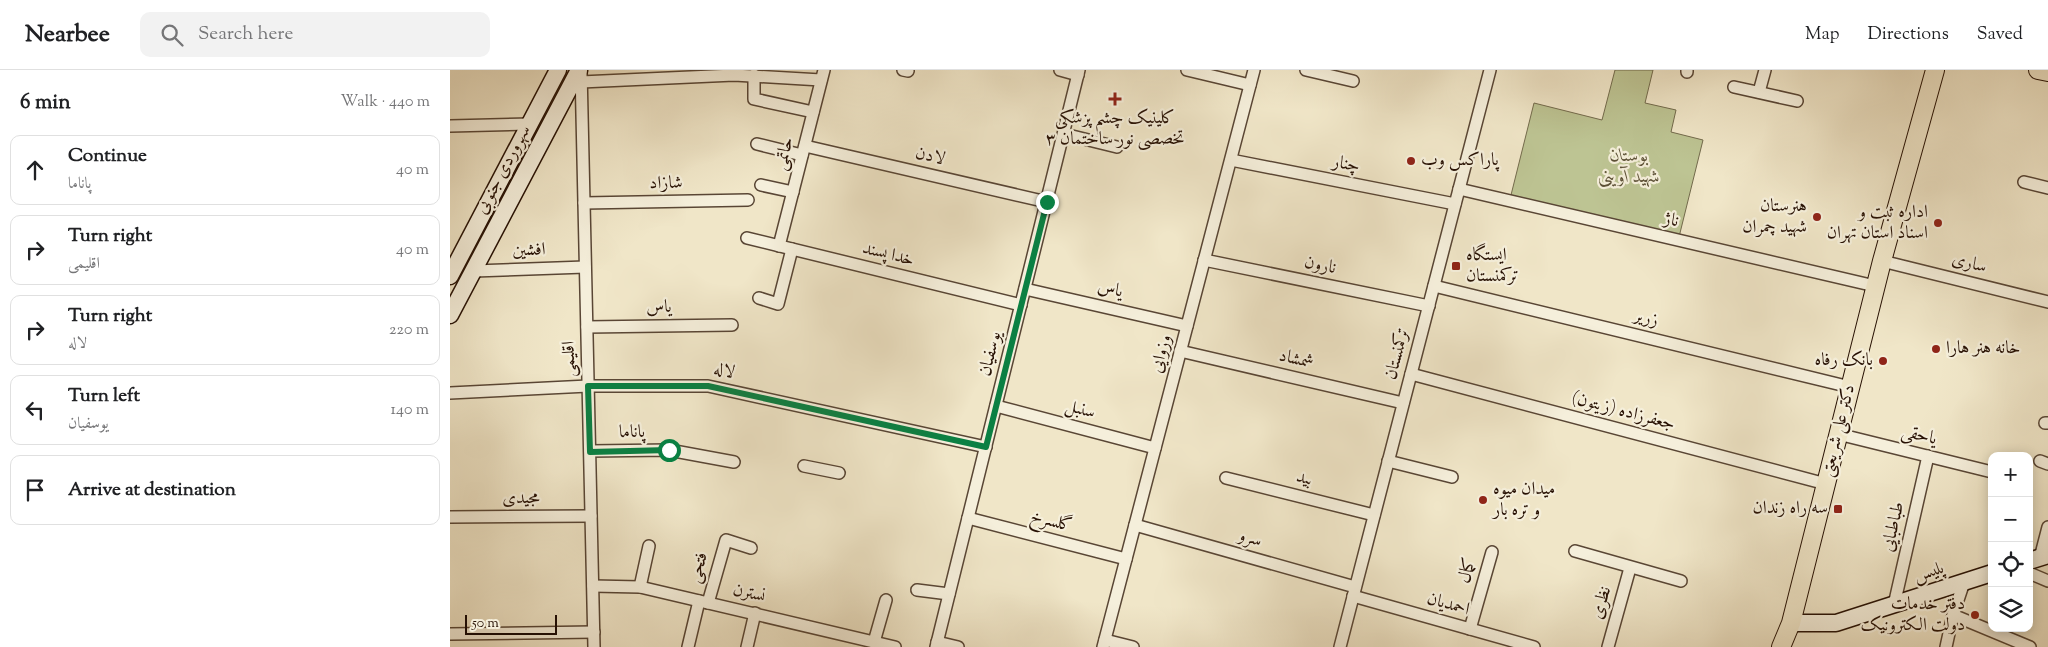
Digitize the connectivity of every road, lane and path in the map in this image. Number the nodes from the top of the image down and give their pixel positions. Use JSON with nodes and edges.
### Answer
{"nodes":[{"id":1,"x":558,"y":70,"type":"edge"},
{"id":2,"x":1060,"y":70,"type":"edge"},
{"id":3,"x":1187,"y":70,"type":"edge"},
{"id":4,"x":1254,"y":70,"type":"edge"},
{"id":5,"x":1306,"y":70,"type":"edge"},
{"id":6,"x":1765,"y":70,"type":"edge"},
{"id":7,"x":1935,"y":70,"type":"edge"},
{"id":8,"x":2038,"y":70,"type":"edge"},
{"id":9,"x":1487,"y":71,"type":"edge"},
{"id":10,"x":1079,"y":72,"type":"edge"},
{"id":11,"x":2048,"y":72,"type":"edge"},
{"id":12,"x":580,"y":74,"type":"edge"},
{"id":13,"x":754,"y":75,"type":"junction"},
{"id":14,"x":823,"y":75,"type":"edge"},
{"id":15,"x":1353,"y":81,"type":"dead end"},
{"id":16,"x":1250,"y":85,"type":"junction"},
{"id":17,"x":1734,"y":87,"type":"dead end"},
{"id":18,"x":1759,"y":92,"type":"junction"},
{"id":19,"x":1797,"y":101,"type":"dead end"},
{"id":20,"x":813,"y":112,"type":"junction"},
{"id":21,"x":530,"y":124,"type":"junction"},
{"id":22,"x":450,"y":126,"type":"edge"},
{"id":23,"x":546,"y":132,"type":"junction"},
{"id":24,"x":1064,"y":134,"type":"junction"},
{"id":25,"x":757,"y":144,"type":"dead end"},
{"id":26,"x":1117,"y":147,"type":"dead end"},
{"id":27,"x":803,"y":151,"type":"junction"},
{"id":28,"x":1231,"y":160,"type":"junction"},
{"id":29,"x":2024,"y":182,"type":"dead end"},
{"id":30,"x":761,"y":184,"type":"dead end"},
{"id":31,"x":2048,"y":188,"type":"edge"},
{"id":32,"x":1459,"y":190,"type":"junction"},
{"id":33,"x":793,"y":192,"type":"junction"},
{"id":34,"x":748,"y":200,"type":"dead end"},
{"id":35,"x":1047,"y":202,"type":"junction"},
{"id":36,"x":584,"y":203,"type":"junction"},
{"id":37,"x":1455,"y":204,"type":"junction"},
{"id":38,"x":747,"y":238,"type":"dead end"},
{"id":39,"x":779,"y":246,"type":"junction"},
{"id":40,"x":792,"y":249,"type":"junction"},
{"id":41,"x":456,"y":254,"type":"edge"},
{"id":42,"x":1204,"y":260,"type":"junction"},
{"id":43,"x":1882,"y":261,"type":"junction"},
{"id":44,"x":585,"y":267,"type":"junction"},
{"id":45,"x":474,"y":271,"type":"junction"},
{"id":46,"x":450,"y":276,"type":"edge"},
{"id":47,"x":1434,"y":286,"type":"junction"},
{"id":48,"x":1875,"y":286,"type":"junction"},
{"id":49,"x":1025,"y":289,"type":"junction"},
{"id":50,"x":759,"y":298,"type":"dead end"},
{"id":51,"x":2048,"y":302,"type":"edge"},
{"id":52,"x":1021,"y":305,"type":"junction"},
{"id":53,"x":1429,"y":306,"type":"junction"},
{"id":54,"x":450,"y":316,"type":"edge"},
{"id":55,"x":732,"y":325,"type":"dead end"},
{"id":56,"x":1187,"y":326,"type":"junction"},
{"id":57,"x":587,"y":327,"type":"junction"},
{"id":58,"x":1180,"y":352,"type":"junction"},
{"id":59,"x":1411,"y":374,"type":"junction"},
{"id":60,"x":588,"y":386,"type":"junction"},
{"id":61,"x":1850,"y":387,"type":"junction"},
{"id":62,"x":450,"y":393,"type":"edge"},
{"id":63,"x":1404,"y":403,"type":"junction"},
{"id":64,"x":996,"y":406,"type":"junction"},
{"id":65,"x":1838,"y":434,"type":"junction"},
{"id":66,"x":986,"y":447,"type":"junction"},
{"id":67,"x":1155,"y":448,"type":"junction"},
{"id":68,"x":590,"y":452,"type":"junction"},
{"id":69,"x":1928,"y":456,"type":"junction"},
{"id":70,"x":1388,"y":461,"type":"junction"},
{"id":71,"x":734,"y":462,"type":"dead end"},
{"id":72,"x":804,"y":466,"type":"dead end"},
{"id":73,"x":1988,"y":471,"type":"edge"},
{"id":74,"x":839,"y":473,"type":"dead end"},
{"id":75,"x":1452,"y":477,"type":"dead end"},
{"id":76,"x":1226,"y":478,"type":"dead end"},
{"id":77,"x":1826,"y":484,"type":"junction"},
{"id":78,"x":1374,"y":515,"type":"junction"},
{"id":79,"x":591,"y":516,"type":"junction"},
{"id":80,"x":450,"y":517,"type":"edge"},
{"id":81,"x":968,"y":518,"type":"junction"},
{"id":82,"x":1135,"y":525,"type":"junction"},
{"id":83,"x":2048,"y":527,"type":"edge"},
{"id":84,"x":649,"y":546,"type":"dead end"},
{"id":85,"x":751,"y":548,"type":"dead end"},
{"id":86,"x":1575,"y":551,"type":"dead end"},
{"id":87,"x":1492,"y":552,"type":"dead end"},
{"id":88,"x":2039,"y":558,"type":"edge"},
{"id":89,"x":1126,"y":559,"type":"junction"},
{"id":90,"x":1630,"y":568,"type":"junction"},
{"id":91,"x":1988,"y":574,"type":"edge"},
{"id":92,"x":2033,"y":574,"type":"edge"},
{"id":93,"x":2048,"y":580,"type":"edge"},
{"id":94,"x":1681,"y":581,"type":"dead end"},
{"id":95,"x":1964,"y":582,"type":"junction"},
{"id":96,"x":593,"y":586,"type":"junction"},
{"id":97,"x":640,"y":587,"type":"junction"},
{"id":98,"x":917,"y":590,"type":"dead end"},
{"id":99,"x":1354,"y":592,"type":"junction"},
{"id":100,"x":949,"y":594,"type":"junction"},
{"id":101,"x":886,"y":600,"type":"dead end"},
{"id":102,"x":703,"y":602,"type":"junction"},
{"id":103,"x":1894,"y":605,"type":"junction"},
{"id":104,"x":756,"y":614,"type":"junction"},
{"id":105,"x":1953,"y":615,"type":"junction"},
{"id":106,"x":1791,"y":622,"type":"junction"},
{"id":107,"x":1470,"y":629,"type":"junction"},
{"id":108,"x":594,"y":632,"type":"junction"},
{"id":109,"x":450,"y":634,"type":"edge"},
{"id":110,"x":874,"y":642,"type":"junction"},
{"id":111,"x":1104,"y":643,"type":"edge"},
{"id":112,"x":936,"y":644,"type":"edge"},
{"id":113,"x":594,"y":647,"type":"edge"},
{"id":114,"x":688,"y":647,"type":"edge"},
{"id":115,"x":747,"y":647,"type":"edge"},
{"id":116,"x":895,"y":647,"type":"edge"},
{"id":117,"x":958,"y":647,"type":"edge"},
{"id":118,"x":1133,"y":647,"type":"edge"},
{"id":119,"x":1340,"y":647,"type":"edge"},
{"id":120,"x":1534,"y":647,"type":"edge"},
{"id":121,"x":1608,"y":647,"type":"edge"},
{"id":122,"x":1780,"y":647,"type":"edge"},
{"id":123,"x":1946,"y":647,"type":"edge"},
{"id":124,"x":2030,"y":647,"type":"edge"}],
"edges":[{"from":1,"to":21,"type":"main road","name":"سهروردی جنوبی"},
{"from":2,"to":10,"type":"street"},
{"from":3,"to":16,"type":"street"},
{"from":4,"to":16,"type":"street","name":"وزوایی"},
{"from":5,"to":15,"type":"street"},
{"from":6,"to":18,"type":"street"},
{"from":7,"to":43,"type":"main road","name":"دکتر علی شریعتی"},
{"from":8,"to":11,"type":"main road"},
{"from":9,"to":32,"type":"street","name":"ترکمنستان"},
{"from":10,"to":24,"type":"street","name":"یوسفیان"},
{"from":12,"to":13,"type":"street"},
{"from":12,"to":23,"type":"main road","name":"سهروردی جنوبی"},
{"from":12,"to":36,"type":"street","name":"اقلیمی"},
{"from":13,"to":14,"type":"street"},
{"from":13,"to":20,"type":"street"},
{"from":14,"to":20,"type":"street","name":"حاتمی"},
{"from":16,"to":28,"type":"street","name":"وزوایی"},
{"from":17,"to":18,"type":"street"},
{"from":18,"to":19,"type":"street"},
{"from":20,"to":27,"type":"street","name":"حاتمی"},
{"from":21,"to":22,"type":"street"},
{"from":21,"to":23,"type":"main road"},
{"from":21,"to":41,"type":"main road","name":"سهروردی جنوبی"},
{"from":23,"to":45,"type":"main road","name":"سهروردی جنوبی"},
{"from":24,"to":26,"type":"street"},
{"from":24,"to":35,"type":"street","name":"یوسفیان"},
{"from":25,"to":27,"type":"street","name":"لادن"},
{"from":27,"to":33,"type":"street","name":"حاتمی"},
{"from":27,"to":35,"type":"street","name":"لادن"},
{"from":28,"to":37,"type":"street","name":"چنار"},
{"from":28,"to":42,"type":"street","name":"وزوایی"},
{"from":29,"to":31,"type":"street"},
{"from":30,"to":33,"type":"street"},
{"from":32,"to":37,"type":"street","name":"ترکمنستان"},
{"from":32,"to":48,"type":"street","name":"ناژ"},
{"from":33,"to":39,"type":"street","name":"حاتمی"},
{"from":34,"to":36,"type":"street","name":"شازاد"},
{"from":35,"to":49,"type":"street","name":"یوسفیان"},
{"from":36,"to":44,"type":"street","name":"اقلیمی"},
{"from":37,"to":47,"type":"street","name":"ترکمنستان"},
{"from":38,"to":39,"type":"street","name":"خدا پسند"},
{"from":39,"to":40,"type":"street","name":"خدا پسند"},
{"from":40,"to":50,"type":"street"},
{"from":40,"to":52,"type":"street","name":"خدا پسند"},
{"from":41,"to":46,"type":"main road","name":"سهروردی جنوبی"},
{"from":42,"to":53,"type":"street","name":"نارون"},
{"from":42,"to":56,"type":"street","name":"وزوایی"},
{"from":43,"to":48,"type":"main road","name":"دکتر علی شریعتی"},
{"from":43,"to":51,"type":"street","name":"ساری"},
{"from":44,"to":45,"type":"street","name":"افشین"},
{"from":44,"to":57,"type":"street","name":"اقلیمی"},
{"from":45,"to":54,"type":"main road","name":"سهروردی جنوبی"},
{"from":47,"to":53,"type":"street","name":"ترکمنستان"},
{"from":47,"to":61,"type":"street","name":"زریر"},
{"from":48,"to":61,"type":"main road","name":"دکتر علی شریعتی"},
{"from":49,"to":52,"type":"street","name":"یوسفیان"},
{"from":49,"to":56,"type":"street","name":"یاس"},
{"from":52,"to":64,"type":"street","name":"یوسفیان"},
{"from":53,"to":59,"type":"street","name":"ترکمنستان"},
{"from":55,"to":57,"type":"street","name":"یاس"},
{"from":56,"to":58,"type":"street","name":"وزوایی"},
{"from":57,"to":60,"type":"street","name":"اقلیمی"},
{"from":58,"to":63,"type":"street","name":"شمشاد"},
{"from":58,"to":67,"type":"street","name":"وزوایی"},
{"from":59,"to":63,"type":"street","name":"ترکمنستان"},
{"from":59,"to":77,"type":"street","name":"جعفرزاده (زیتون)"},
{"from":60,"to":62,"type":"street","name":"لاله"},
{"from":60,"to":66,"type":"street","name":"لاله"},
{"from":60,"to":68,"type":"street","name":"اقلیمی"},
{"from":61,"to":65,"type":"main road","name":"دکتر علی شریعتی"},
{"from":63,"to":70,"type":"street","name":"ترکمنستان"},
{"from":64,"to":66,"type":"street","name":"یوسفیان"},
{"from":64,"to":67,"type":"street","name":"سنبل"},
{"from":65,"to":69,"type":"street","name":"یاحقی"},
{"from":65,"to":77,"type":"main road","name":"دکتر علی شریعتی"},
{"from":66,"to":81,"type":"street","name":"یوسفیان"},
{"from":67,"to":82,"type":"street","name":"وزوایی"},
{"from":68,"to":71,"type":"street","name":"پاناما"},
{"from":68,"to":79,"type":"street","name":"اقلیمی"},
{"from":69,"to":73,"type":"street","name":"یاحقی"},
{"from":69,"to":103,"type":"street","name":"طباطبایی"},
{"from":70,"to":75,"type":"street"},
{"from":70,"to":78,"type":"street","name":"ترکمنستان"},
{"from":72,"to":74,"type":"street"},
{"from":76,"to":78,"type":"street","name":"بید"},
{"from":77,"to":106,"type":"main road","name":"دکتر علی شریعتی"},
{"from":78,"to":99,"type":"street","name":"ترکمنستان"},
{"from":79,"to":80,"type":"street","name":"مجیدی"},
{"from":79,"to":96,"type":"street","name":"اقلیمی"},
{"from":81,"to":89,"type":"street","name":"گلسرخ"},
{"from":81,"to":100,"type":"street","name":"یوسفیان"},
{"from":82,"to":89,"type":"street","name":"وزوایی"},
{"from":82,"to":99,"type":"street","name":"سرو"},
{"from":83,"to":88,"type":"street"},
{"from":84,"to":97,"type":"street"},
{"from":85,"to":102,"type":"street","name":"فتحی"},
{"from":86,"to":90,"type":"street"},
{"from":87,"to":107,"type":"street","name":"کمال"},
{"from":89,"to":111,"type":"street","name":"وزوایی"},
{"from":90,"to":94,"type":"street"},
{"from":90,"to":121,"type":"street","name":"نظری"},
{"from":91,"to":95,"type":"main road","name":"پلیس"},
{"from":92,"to":93,"type":"street"},
{"from":95,"to":103,"type":"main road","name":"پلیس"},
{"from":95,"to":105,"type":"street"},
{"from":96,"to":97,"type":"street","name":"نسترن"},
{"from":96,"to":108,"type":"street","name":"اقلیمی"},
{"from":97,"to":102,"type":"street","name":"نسترن"},
{"from":98,"to":100,"type":"street"},
{"from":99,"to":107,"type":"street","name":"احمدیان"},
{"from":99,"to":119,"type":"street","name":"ترکمنستان"},
{"from":100,"to":112,"type":"street","name":"یوسفیان"},
{"from":101,"to":110,"type":"street"},
{"from":102,"to":104,"type":"street","name":"نسترن"},
{"from":102,"to":114,"type":"street"},
{"from":103,"to":106,"type":"main road","name":"پلیس"},
{"from":104,"to":110,"type":"street","name":"نسترن"},
{"from":104,"to":115,"type":"street"},
{"from":105,"to":123,"type":"street"},
{"from":105,"to":124,"type":"street"},
{"from":106,"to":122,"type":"main road","name":"دکتر علی شریعتی"},
{"from":107,"to":120,"type":"street","name":"احمدیان"},
{"from":108,"to":109,"type":"street"},
{"from":108,"to":113,"type":"street","name":"اقلیمی"},
{"from":110,"to":116,"type":"street","name":"نسترن"},
{"from":111,"to":118,"type":"street"},
{"from":112,"to":117,"type":"street"}]}
